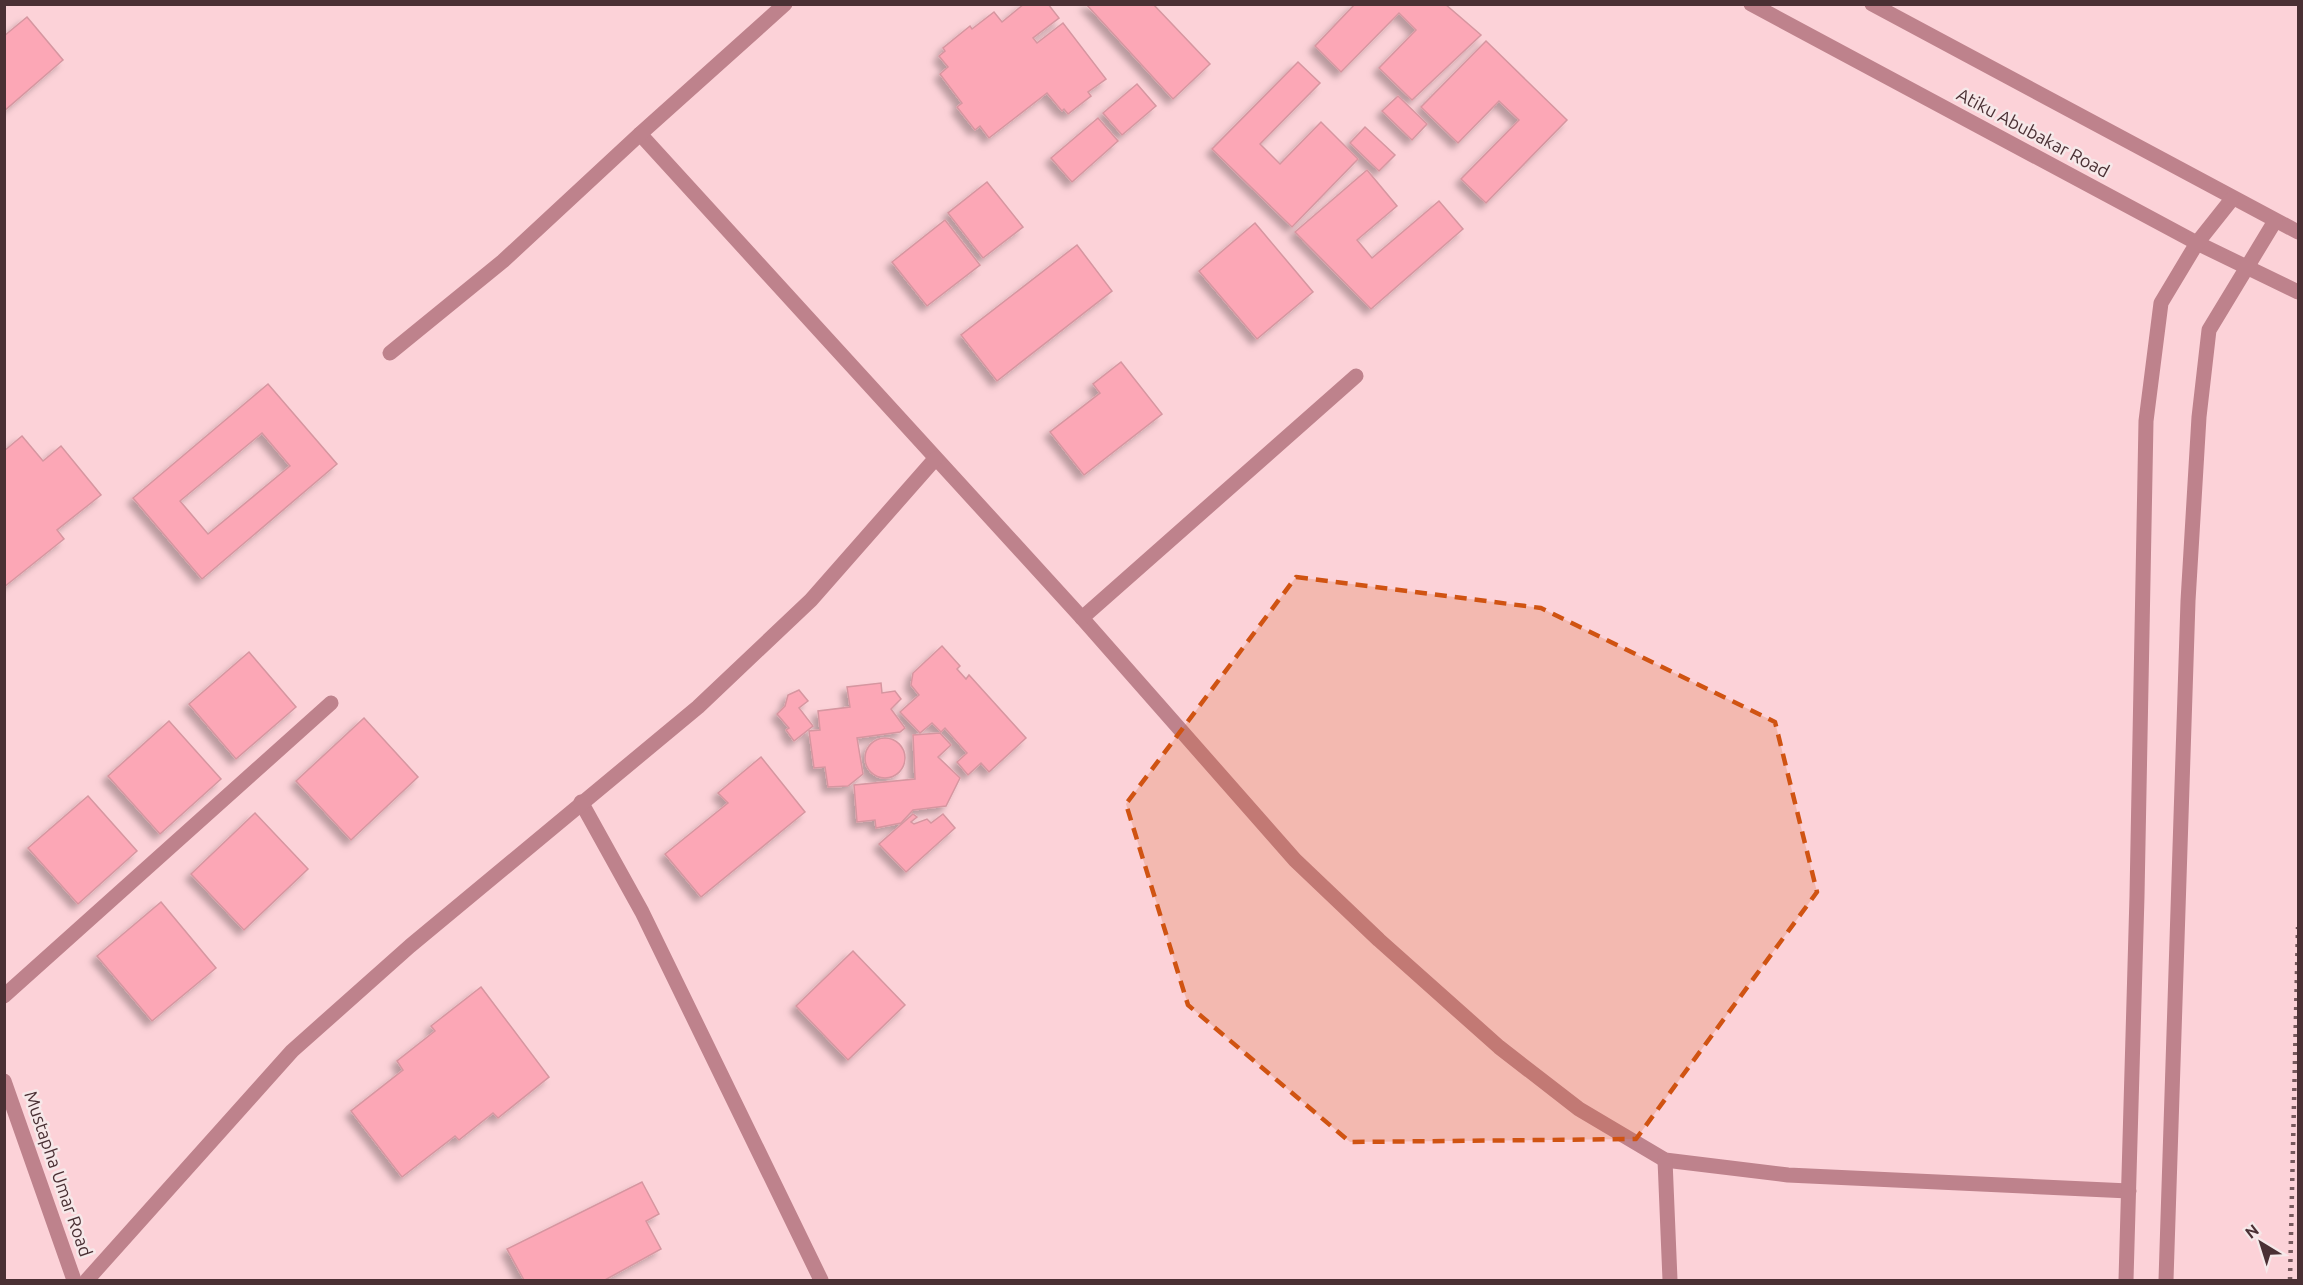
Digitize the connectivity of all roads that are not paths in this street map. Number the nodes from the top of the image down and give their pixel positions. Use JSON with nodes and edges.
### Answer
{"nodes":[{"id":1,"x":785,"y":4,"type":"edge"},
{"id":2,"x":1751,"y":4,"type":"edge"},
{"id":3,"x":1872,"y":4,"type":"edge"},
{"id":4,"x":640,"y":134,"type":"junction"},
{"id":5,"x":2232,"y":199,"type":"junction"},
{"id":6,"x":2275,"y":220,"type":"junction"},
{"id":7,"x":2298,"y":232,"type":"edge"},
{"id":8,"x":2197,"y":243,"type":"junction"},
{"id":9,"x":2246,"y":266,"type":"junction"},
{"id":10,"x":2298,"y":292,"type":"edge"},
{"id":11,"x":390,"y":353,"type":"dead end"},
{"id":12,"x":1356,"y":376,"type":"dead end"},
{"id":13,"x":935,"y":459,"type":"junction"},
{"id":14,"x":1082,"y":618,"type":"junction"},
{"id":15,"x":330,"y":703,"type":"dead end"},
{"id":16,"x":581,"y":802,"type":"junction"},
{"id":17,"x":4,"y":996,"type":"edge"},
{"id":18,"x":4,"y":1081,"type":"edge"},
{"id":19,"x":1665,"y":1160,"type":"junction"},
{"id":20,"x":2128,"y":1191,"type":"junction"},
{"id":21,"x":74,"y":1281,"type":"edge"},
{"id":22,"x":87,"y":1281,"type":"edge"},
{"id":23,"x":822,"y":1281,"type":"edge"},
{"id":24,"x":1670,"y":1281,"type":"edge"},
{"id":25,"x":2126,"y":1281,"type":"edge"},
{"id":26,"x":2166,"y":1281,"type":"edge"}],
"edges":[{"from":1,"to":4,"type":"street"},
{"from":2,"to":8,"type":"street","name":"Atiku Abubakar Road"},
{"from":3,"to":5,"type":"street"},
{"from":4,"to":11,"type":"street"},
{"from":4,"to":13,"type":"street"},
{"from":5,"to":6,"type":"street"},
{"from":5,"to":8,"type":"street"},
{"from":6,"to":7,"type":"street"},
{"from":6,"to":9,"type":"street"},
{"from":8,"to":9,"type":"street","name":"Atiku Abubakar Road"},
{"from":8,"to":20,"type":"street"},
{"from":9,"to":10,"type":"street","name":"Atiku Abubakar Road"},
{"from":9,"to":26,"type":"street"},
{"from":12,"to":14,"type":"street"},
{"from":13,"to":14,"type":"street"},
{"from":13,"to":16,"type":"street"},
{"from":14,"to":19,"type":"street"},
{"from":15,"to":17,"type":"street"},
{"from":16,"to":22,"type":"street"},
{"from":16,"to":23,"type":"street"},
{"from":18,"to":21,"type":"street","name":"Mustapha Umar Road"},
{"from":19,"to":20,"type":"street"},
{"from":19,"to":24,"type":"street"},
{"from":20,"to":25,"type":"street"}]}
